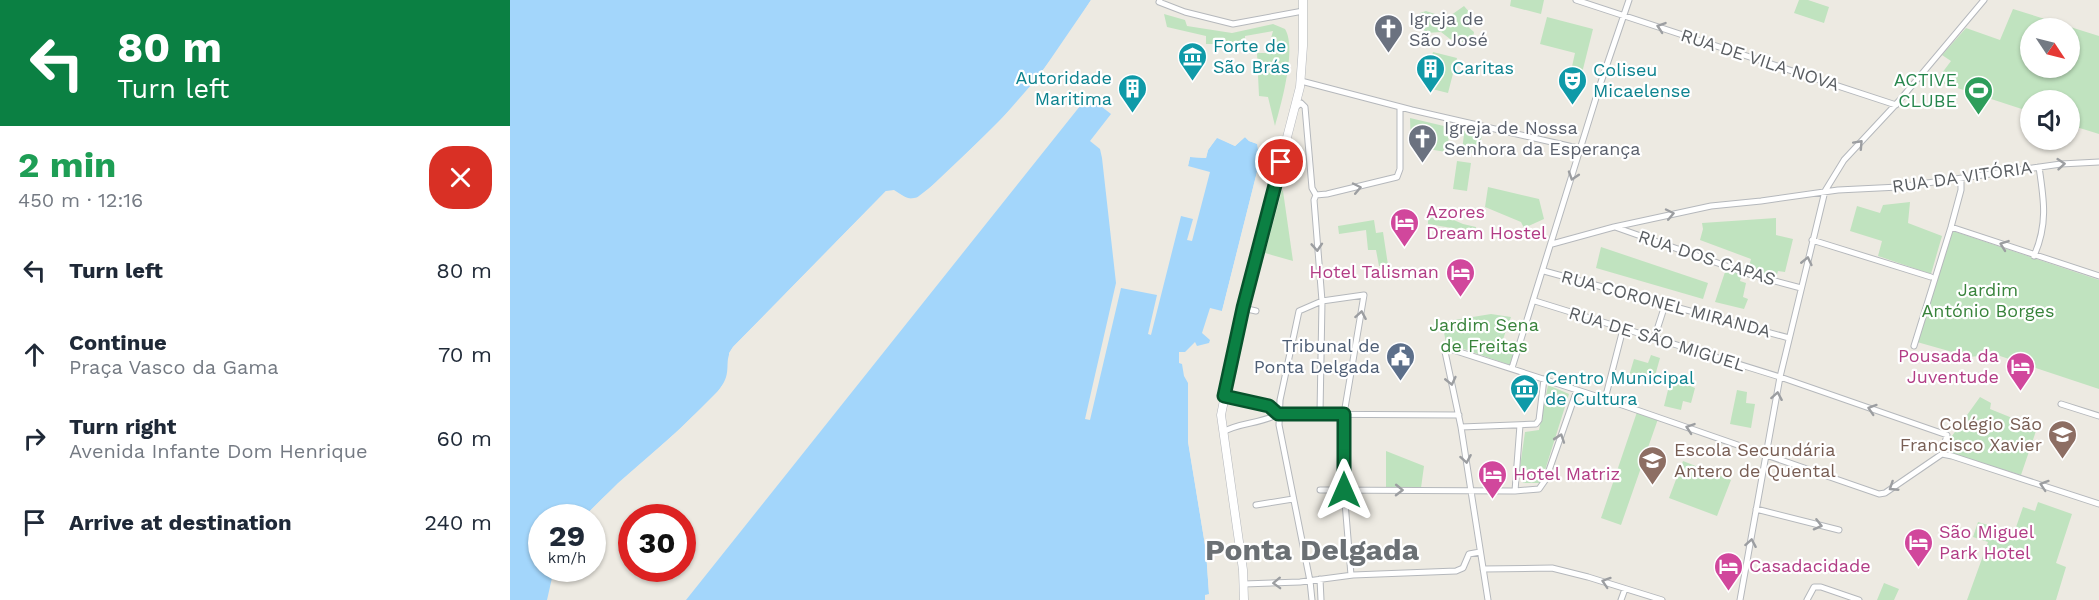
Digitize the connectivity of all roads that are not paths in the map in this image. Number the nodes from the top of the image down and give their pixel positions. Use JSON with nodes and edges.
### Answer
{"nodes":[{"id":1,"x":1303,"y":0,"type":"edge"},
{"id":2,"x":1576,"y":0,"type":"edge"},
{"id":3,"x":1629,"y":0,"type":"edge"},
{"id":4,"x":1984,"y":0,"type":"edge"},
{"id":5,"x":1160,"y":1,"type":"edge"},
{"id":6,"x":1303,"y":11,"type":"junction"},
{"id":7,"x":1624,"y":15,"type":"junction"},
{"id":8,"x":1301,"y":81,"type":"junction"},
{"id":9,"x":1896,"y":105,"type":"junction"},
{"id":10,"x":1400,"y":107,"type":"junction"},
{"id":11,"x":1295,"y":108,"type":"junction"},
{"id":12,"x":1582,"y":149,"type":"junction"},
{"id":13,"x":2099,"y":162,"type":"edge"},
{"id":14,"x":2039,"y":167,"type":"junction"},
{"id":15,"x":1961,"y":179,"type":"junction"},
{"id":16,"x":1825,"y":191,"type":"junction"},
{"id":17,"x":1316,"y":195,"type":"junction"},
{"id":18,"x":1614,"y":226,"type":"junction"},
{"id":19,"x":1951,"y":227,"type":"junction"},
{"id":20,"x":1812,"y":240,"type":"junction"},
{"id":21,"x":1552,"y":244,"type":"junction"},
{"id":22,"x":2034,"y":256,"type":"junction"},
{"id":23,"x":1544,"y":271,"type":"junction"},
{"id":24,"x":2099,"y":276,"type":"edge"},
{"id":25,"x":1931,"y":277,"type":"dead end"},
{"id":26,"x":1801,"y":288,"type":"junction"},
{"id":27,"x":1322,"y":301,"type":"junction"},
{"id":28,"x":1535,"y":301,"type":"junction"},
{"id":29,"x":1665,"y":305,"type":"junction"},
{"id":30,"x":1243,"y":308,"type":"junction"},
{"id":31,"x":1256,"y":311,"type":"dead end"},
{"id":32,"x":1623,"y":329,"type":"junction"},
{"id":33,"x":1789,"y":338,"type":"junction"},
{"id":34,"x":1654,"y":339,"type":"junction"},
{"id":35,"x":1914,"y":346,"type":"dead end"},
{"id":36,"x":1512,"y":368,"type":"junction"},
{"id":37,"x":1780,"y":377,"type":"junction"},
{"id":38,"x":1544,"y":379,"type":"junction"},
{"id":39,"x":1577,"y":390,"type":"junction"},
{"id":40,"x":1224,"y":396,"type":"junction"},
{"id":41,"x":1605,"y":399,"type":"junction"},
{"id":42,"x":2061,"y":404,"type":"dead end"},
{"id":43,"x":1320,"y":413,"type":"junction"},
{"id":44,"x":1278,"y":414,"type":"junction"},
{"id":45,"x":1344,"y":414,"type":"junction"},
{"id":46,"x":1459,"y":416,"type":"junction"},
{"id":47,"x":2099,"y":416,"type":"edge"},
{"id":48,"x":1520,"y":425,"type":"junction"},
{"id":49,"x":1461,"y":427,"type":"junction"},
{"id":50,"x":1223,"y":432,"type":"junction"},
{"id":51,"x":1766,"y":454,"type":"junction"},
{"id":52,"x":1942,"y":454,"type":"junction"},
{"id":53,"x":1320,"y":490,"type":"dead end"},
{"id":54,"x":1344,"y":490,"type":"junction"},
{"id":55,"x":1472,"y":491,"type":"junction"},
{"id":56,"x":1515,"y":491,"type":"junction"},
{"id":57,"x":1293,"y":499,"type":"junction"},
{"id":58,"x":2099,"y":504,"type":"edge"},
{"id":59,"x":1256,"y":505,"type":"dead end"},
{"id":60,"x":1756,"y":509,"type":"junction"},
{"id":61,"x":1839,"y":530,"type":"dead end"},
{"id":62,"x":1480,"y":552,"type":"junction"},
{"id":63,"x":1483,"y":569,"type":"junction"},
{"id":64,"x":1351,"y":575,"type":"junction"},
{"id":65,"x":1320,"y":579,"type":"junction"},
{"id":66,"x":1310,"y":581,"type":"junction"},
{"id":67,"x":1244,"y":584,"type":"junction"},
{"id":68,"x":1625,"y":589,"type":"junction"},
{"id":69,"x":1244,"y":600,"type":"edge"},
{"id":70,"x":1312,"y":600,"type":"edge"},
{"id":71,"x":1321,"y":600,"type":"edge"},
{"id":72,"x":1488,"y":600,"type":"edge"},
{"id":73,"x":1621,"y":600,"type":"edge"},
{"id":74,"x":1662,"y":600,"type":"edge"},
{"id":75,"x":1740,"y":600,"type":"edge"},
{"id":76,"x":1807,"y":600,"type":"edge"},
{"id":77,"x":1859,"y":600,"type":"edge"}],
"edges":[{"from":1,"to":6,"type":"main road"},
{"from":2,"to":7,"type":"street","name":"RUA DE VILA NOVA"},
{"from":3,"to":7,"type":"street"},
{"from":4,"to":9,"type":"street"},
{"from":5,"to":6,"type":"street"},
{"from":6,"to":8,"type":"main road"},
{"from":9,"to":7,"type":"street","name":"RUA DE VILA NOVA","one_way":true},
{"from":7,"to":12,"type":"street"},
{"from":8,"to":10,"type":"street"},
{"from":8,"to":11,"type":"main road"},
{"from":16,"to":9,"type":"street","one_way":true},
{"from":10,"to":12,"type":"street"},
{"from":17,"to":10,"type":"street","one_way":true},
{"from":11,"to":17,"type":"street"},
{"from":11,"to":30,"type":"main road"},
{"from":12,"to":21,"type":"street","one_way":true},
{"from":14,"to":13,"type":"street","name":"RUA DA VITÓRIA","one_way":true},
{"from":14,"to":15,"type":"street","name":"RUA DA VITÓRIA"},
{"from":14,"to":22,"type":"street"},
{"from":15,"to":16,"type":"street","name":"RUA DA VITÓRIA"},
{"from":15,"to":19,"type":"street"},
{"from":18,"to":16,"type":"street","name":"RUA DA VITÓRIA","one_way":true},
{"from":16,"to":20,"type":"street"},
{"from":17,"to":27,"type":"street","one_way":true},
{"from":18,"to":21,"type":"street","name":"RUA DA VITÓRIA"},
{"from":18,"to":26,"type":"street","name":"RUA DOS CAPAS"},
{"from":22,"to":19,"type":"street","one_way":true},
{"from":19,"to":35,"type":"street"},
{"from":20,"to":25,"type":"street"},
{"from":26,"to":20,"type":"street","one_way":true},
{"from":21,"to":23,"type":"street"},
{"from":22,"to":24,"type":"street"},
{"from":23,"to":28,"type":"street"},
{"from":23,"to":29,"type":"street","name":"RUA CORONEL MIRANDA"},
{"from":26,"to":33,"type":"street"},
{"from":27,"to":43,"type":"street"},
{"from":27,"to":44,"type":"street"},
{"from":45,"to":27,"type":"street","one_way":true},
{"from":28,"to":32,"type":"street","name":"RUA DE SÃO MIGUEL"},
{"from":28,"to":36,"type":"street"},
{"from":29,"to":33,"type":"street","name":"RUA CORONEL MIRANDA"},
{"from":29,"to":34,"type":"street"},
{"from":30,"to":31,"type":"street"},
{"from":30,"to":40,"type":"main road"},
{"from":32,"to":34,"type":"street","name":"RUA DE SÃO MIGUEL"},
{"from":32,"to":41,"type":"street"},
{"from":33,"to":37,"type":"street"},
{"from":34,"to":37,"type":"street","name":"RUA DE SÃO MIGUEL"},
{"from":36,"to":38,"type":"street"},
{"from":36,"to":46,"type":"street","one_way":true},
{"from":51,"to":37,"type":"street","one_way":true},
{"from":52,"to":37,"type":"street","name":"RUA DE SÃO MIGUEL","one_way":true},
{"from":38,"to":39,"type":"street"},
{"from":38,"to":48,"type":"street"},
{"from":39,"to":41,"type":"street"},
{"from":56,"to":39,"type":"street","one_way":true},
{"from":40,"to":44,"type":"street"},
{"from":40,"to":50,"type":"main road"},
{"from":51,"to":41,"type":"street","one_way":true},
{"from":42,"to":47,"type":"street"},
{"from":43,"to":44,"type":"street"},
{"from":43,"to":45,"type":"street"},
{"from":44,"to":50,"type":"street"},
{"from":44,"to":57,"type":"street"},
{"from":45,"to":46,"type":"street"},
{"from":45,"to":54,"type":"street"},
{"from":46,"to":49,"type":"street"},
{"from":48,"to":49,"type":"street"},
{"from":48,"to":56,"type":"street"},
{"from":49,"to":55,"type":"street","one_way":true},
{"from":50,"to":67,"type":"main road"},
{"from":52,"to":51,"type":"street","one_way":true},
{"from":51,"to":60,"type":"street"},
{"from":58,"to":52,"type":"street","one_way":true},
{"from":53,"to":54,"type":"street"},
{"from":54,"to":55,"type":"street","one_way":true},
{"from":54,"to":64,"type":"street"},
{"from":55,"to":56,"type":"street"},
{"from":55,"to":62,"type":"street"},
{"from":57,"to":59,"type":"street"},
{"from":57,"to":66,"type":"street"},
{"from":60,"to":61,"type":"street","one_way":true},
{"from":75,"to":60,"type":"street","one_way":true},
{"from":62,"to":63,"type":"street"},
{"from":62,"to":64,"type":"street"},
{"from":68,"to":63,"type":"street","one_way":true},
{"from":63,"to":72,"type":"street"},
{"from":64,"to":65,"type":"street"},
{"from":65,"to":66,"type":"street"},
{"from":65,"to":71,"type":"street"},
{"from":66,"to":67,"type":"street","one_way":true},
{"from":66,"to":70,"type":"street"},
{"from":67,"to":69,"type":"main road"},
{"from":68,"to":73,"type":"street"},
{"from":68,"to":74,"type":"street"},
{"from":76,"to":77,"type":"street"}]}
